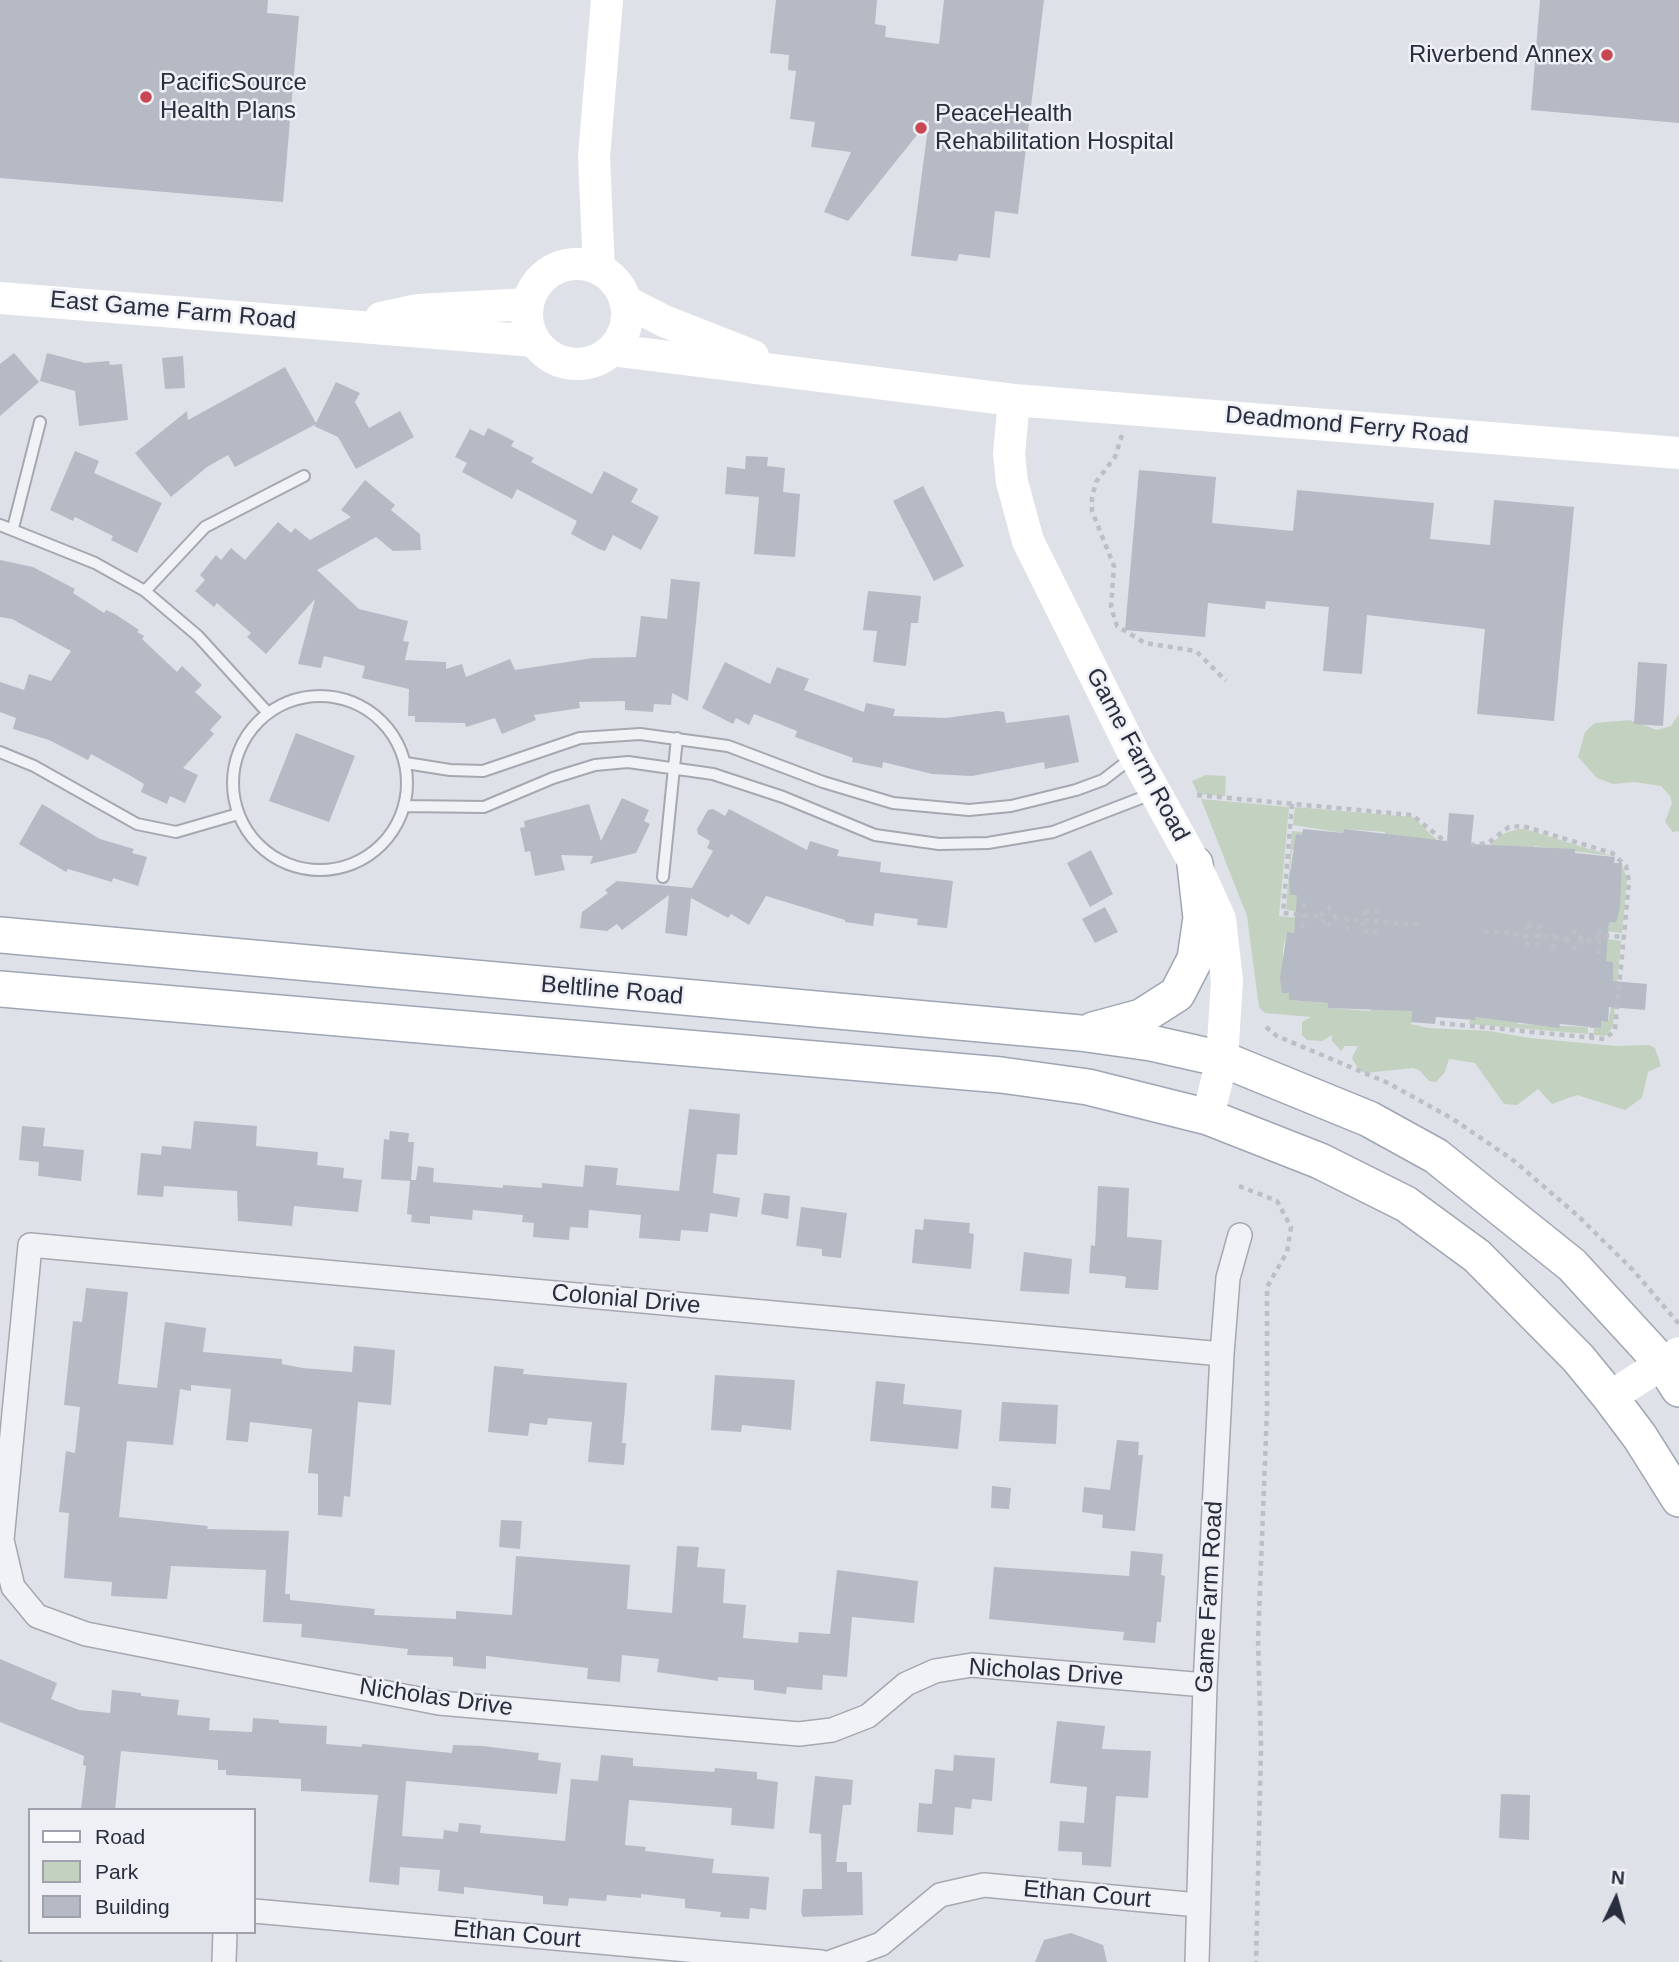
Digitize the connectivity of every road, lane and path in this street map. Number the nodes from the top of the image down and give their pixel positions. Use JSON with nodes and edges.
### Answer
{"nodes":[{"id":1,"x":607,"y":0,"type":"edge"},
{"id":2,"x":584,"y":267,"type":"junction"},
{"id":3,"x":0,"y":298,"type":"edge"},
{"id":4,"x":625,"y":301,"type":"junction"},
{"id":5,"x":528,"y":304,"type":"junction"},
{"id":6,"x":345,"y":325,"type":"junction"},
{"id":7,"x":535,"y":341,"type":"junction"},
{"id":8,"x":612,"y":350,"type":"junction"},
{"id":9,"x":804,"y":375,"type":"junction"},
{"id":10,"x":1014,"y":400,"type":"junction"},
{"id":11,"x":1124,"y":408,"type":"junction"},
{"id":12,"x":40,"y":422,"type":"dead end"},
{"id":13,"x":1679,"y":453,"type":"edge"},
{"id":14,"x":304,"y":476,"type":"dead end"},
{"id":15,"x":0,"y":525,"type":"edge"},
{"id":16,"x":13,"y":528,"type":"junction"},
{"id":17,"x":145,"y":591,"type":"junction"},
{"id":18,"x":1226,"y":681,"type":"dead end"},
{"id":19,"x":268,"y":713,"type":"junction"},
{"id":20,"x":677,"y":738,"type":"junction"},
{"id":21,"x":0,"y":752,"type":"edge"},
{"id":22,"x":1135,"y":756,"type":"junction"},
{"id":23,"x":406,"y":763,"type":"junction"},
{"id":24,"x":672,"y":768,"type":"junction"},
{"id":25,"x":1156,"y":792,"type":"junction"},
{"id":26,"x":1197,"y":795,"type":"dead end"},
{"id":27,"x":1292,"y":804,"type":"junction"},
{"id":28,"x":405,"y":806,"type":"junction"},
{"id":29,"x":238,"y":814,"type":"junction"},
{"id":30,"x":1447,"y":843,"type":"dead end"},
{"id":31,"x":1471,"y":845,"type":"dead end"},
{"id":32,"x":1195,"y":863,"type":"junction"},
{"id":33,"x":663,"y":877,"type":"dead end"},
{"id":34,"x":1304,"y":902,"type":"dead end"},
{"id":35,"x":1303,"y":915,"type":"junction"},
{"id":36,"x":1320,"y":916,"type":"junction"},
{"id":37,"x":1336,"y":918,"type":"junction"},
{"id":38,"x":1348,"y":919,"type":"junction"},
{"id":39,"x":1363,"y":920,"type":"junction"},
{"id":40,"x":1376,"y":922,"type":"junction"},
{"id":41,"x":1419,"y":925,"type":"dead end"},
{"id":42,"x":1302,"y":928,"type":"dead end"},
{"id":43,"x":1600,"y":928,"type":"dead end"},
{"id":44,"x":1484,"y":930,"type":"dead end"},
{"id":45,"x":1555,"y":930,"type":"dead end"},
{"id":46,"x":1347,"y":931,"type":"dead end"},
{"id":47,"x":0,"y":935,"type":"edge"},
{"id":48,"x":1526,"y":935,"type":"junction"},
{"id":49,"x":1600,"y":935,"type":"junction"},
{"id":50,"x":1539,"y":936,"type":"junction"},
{"id":51,"x":1554,"y":937,"type":"junction"},
{"id":52,"x":1625,"y":937,"type":"junction"},
{"id":53,"x":1566,"y":939,"type":"junction"},
{"id":54,"x":1583,"y":940,"type":"junction"},
{"id":55,"x":1553,"y":949,"type":"dead end"},
{"id":56,"x":1598,"y":954,"type":"dead end"},
{"id":57,"x":0,"y":989,"type":"edge"},
{"id":58,"x":1440,"y":1023,"type":"dead end"},
{"id":59,"x":1592,"y":1027,"type":"dead end"},
{"id":60,"x":1080,"y":1033,"type":"junction"},
{"id":61,"x":1591,"y":1038,"type":"junction"},
{"id":62,"x":1222,"y":1059,"type":"junction"},
{"id":63,"x":1208,"y":1117,"type":"junction"},
{"id":64,"x":1239,"y":1186,"type":"dead end"},
{"id":65,"x":1240,"y":1235,"type":"dead end"},
{"id":66,"x":30,"y":1245,"type":"joint"},
{"id":67,"x":1222,"y":1354,"type":"junction"},
{"id":68,"x":1674,"y":1369,"type":"edge"},
{"id":69,"x":1610,"y":1397,"type":"junction"},
{"id":70,"x":1679,"y":1499,"type":"edge"},
{"id":71,"x":1205,"y":1685,"type":"junction"},
{"id":72,"x":1198,"y":1905,"type":"junction"},
{"id":73,"x":256,"y":1911,"type":"edge"},
{"id":74,"x":225,"y":1934,"type":"edge"},
{"id":75,"x":224,"y":1962,"type":"edge"},
{"id":76,"x":821,"y":1962,"type":"edge"},
{"id":77,"x":831,"y":1962,"type":"edge"},
{"id":78,"x":1197,"y":1962,"type":"edge"},
{"id":79,"x":1256,"y":1962,"type":"edge"}],
"edges":[{"from":1,"to":2,"type":"street"},
{"from":2,"to":4,"type":"street"},
{"from":2,"to":5,"type":"street"},
{"from":3,"to":6,"type":"street","name":"East Game Farm Road"},
{"from":4,"to":8,"type":"street"},
{"from":4,"to":9,"type":"street"},
{"from":5,"to":6,"type":"street","name":"East Game Farm Road"},
{"from":5,"to":7,"type":"street"},
{"from":6,"to":7,"type":"street","name":"East Game Farm Road"},
{"from":7,"to":8,"type":"street"},
{"from":8,"to":9,"type":"street"},
{"from":9,"to":10,"type":"street","name":"Deadmond Ferry Road"},
{"from":10,"to":11,"type":"street","name":"Deadmond Ferry Road"},
{"from":10,"to":22,"type":"street","name":"Game Farm Road"},
{"from":11,"to":13,"type":"street","name":"Deadmond Ferry Road"},
{"from":11,"to":18,"type":"path"},
{"from":12,"to":16,"type":"lane"},
{"from":14,"to":17,"type":"lane"},
{"from":15,"to":16,"type":"lane"},
{"from":16,"to":17,"type":"lane"},
{"from":17,"to":19,"type":"lane"},
{"from":19,"to":23,"type":"lane"},
{"from":19,"to":29,"type":"lane"},
{"from":20,"to":22,"type":"lane"},
{"from":20,"to":23,"type":"lane"},
{"from":20,"to":24,"type":"lane"},
{"from":21,"to":29,"type":"lane"},
{"from":22,"to":25,"type":"street","name":"Game Farm Road"},
{"from":23,"to":28,"type":"lane"},
{"from":24,"to":25,"type":"lane"},
{"from":24,"to":28,"type":"lane"},
{"from":24,"to":33,"type":"lane"},
{"from":25,"to":32,"type":"street","name":"Game Farm Road"},
{"from":26,"to":27,"type":"path"},
{"from":27,"to":30,"type":"path"},
{"from":27,"to":35,"type":"path"},
{"from":28,"to":29,"type":"lane"},
{"from":31,"to":52,"type":"path"},
{"from":32,"to":60,"type":"main road"},
{"from":32,"to":62,"type":"street","name":"Game Farm Road"},
{"from":34,"to":35,"type":"path"},
{"from":35,"to":36,"type":"path"},
{"from":35,"to":42,"type":"path"},
{"from":36,"to":37,"type":"path"},
{"from":36,"to":37,"type":"path"},
{"from":37,"to":38,"type":"path"},
{"from":38,"to":39,"type":"path"},
{"from":38,"to":46,"type":"path"},
{"from":39,"to":40,"type":"path"},
{"from":39,"to":40,"type":"path"},
{"from":39,"to":40,"type":"path"},
{"from":40,"to":41,"type":"path"},
{"from":43,"to":49,"type":"path"},
{"from":44,"to":48,"type":"path"},
{"from":45,"to":51,"type":"path"},
{"from":47,"to":60,"type":"main road","name":"Beltline Road"},
{"from":48,"to":50,"type":"path"},
{"from":48,"to":50,"type":"path"},
{"from":48,"to":50,"type":"path"},
{"from":49,"to":52,"type":"path"},
{"from":49,"to":54,"type":"path"},
{"from":49,"to":56,"type":"path"},
{"from":50,"to":51,"type":"path"},
{"from":51,"to":53,"type":"path"},
{"from":51,"to":55,"type":"path"},
{"from":52,"to":61,"type":"path"},
{"from":53,"to":54,"type":"path"},
{"from":53,"to":54,"type":"path"},
{"from":57,"to":63,"type":"main road"},
{"from":58,"to":61,"type":"path"},
{"from":59,"to":61,"type":"path"},
{"from":60,"to":62,"type":"main road","name":"Beltline Road"},
{"from":62,"to":63,"type":"street","name":"Game Farm Road"},
{"from":62,"to":68,"type":"main road","name":"Beltline Road"},
{"from":63,"to":69,"type":"main road"},
{"from":64,"to":79,"type":"path"},
{"from":65,"to":67,"type":"street","name":"Game Farm Road"},
{"from":66,"to":67,"type":"street","name":"Colonial Drive"},
{"from":66,"to":71,"type":"street","name":"Nicholas Drive"},
{"from":67,"to":71,"type":"street","name":"Game Farm Road"},
{"from":68,"to":69,"type":"street"},
{"from":69,"to":70,"type":"main road"},
{"from":71,"to":72,"type":"street","name":"Game Farm Road"},
{"from":72,"to":77,"type":"street","name":"Ethan Court"},
{"from":72,"to":78,"type":"street","name":"Game Farm Road"},
{"from":73,"to":76,"type":"street","name":"Ethan Court"},
{"from":74,"to":75,"type":"street"}]}
